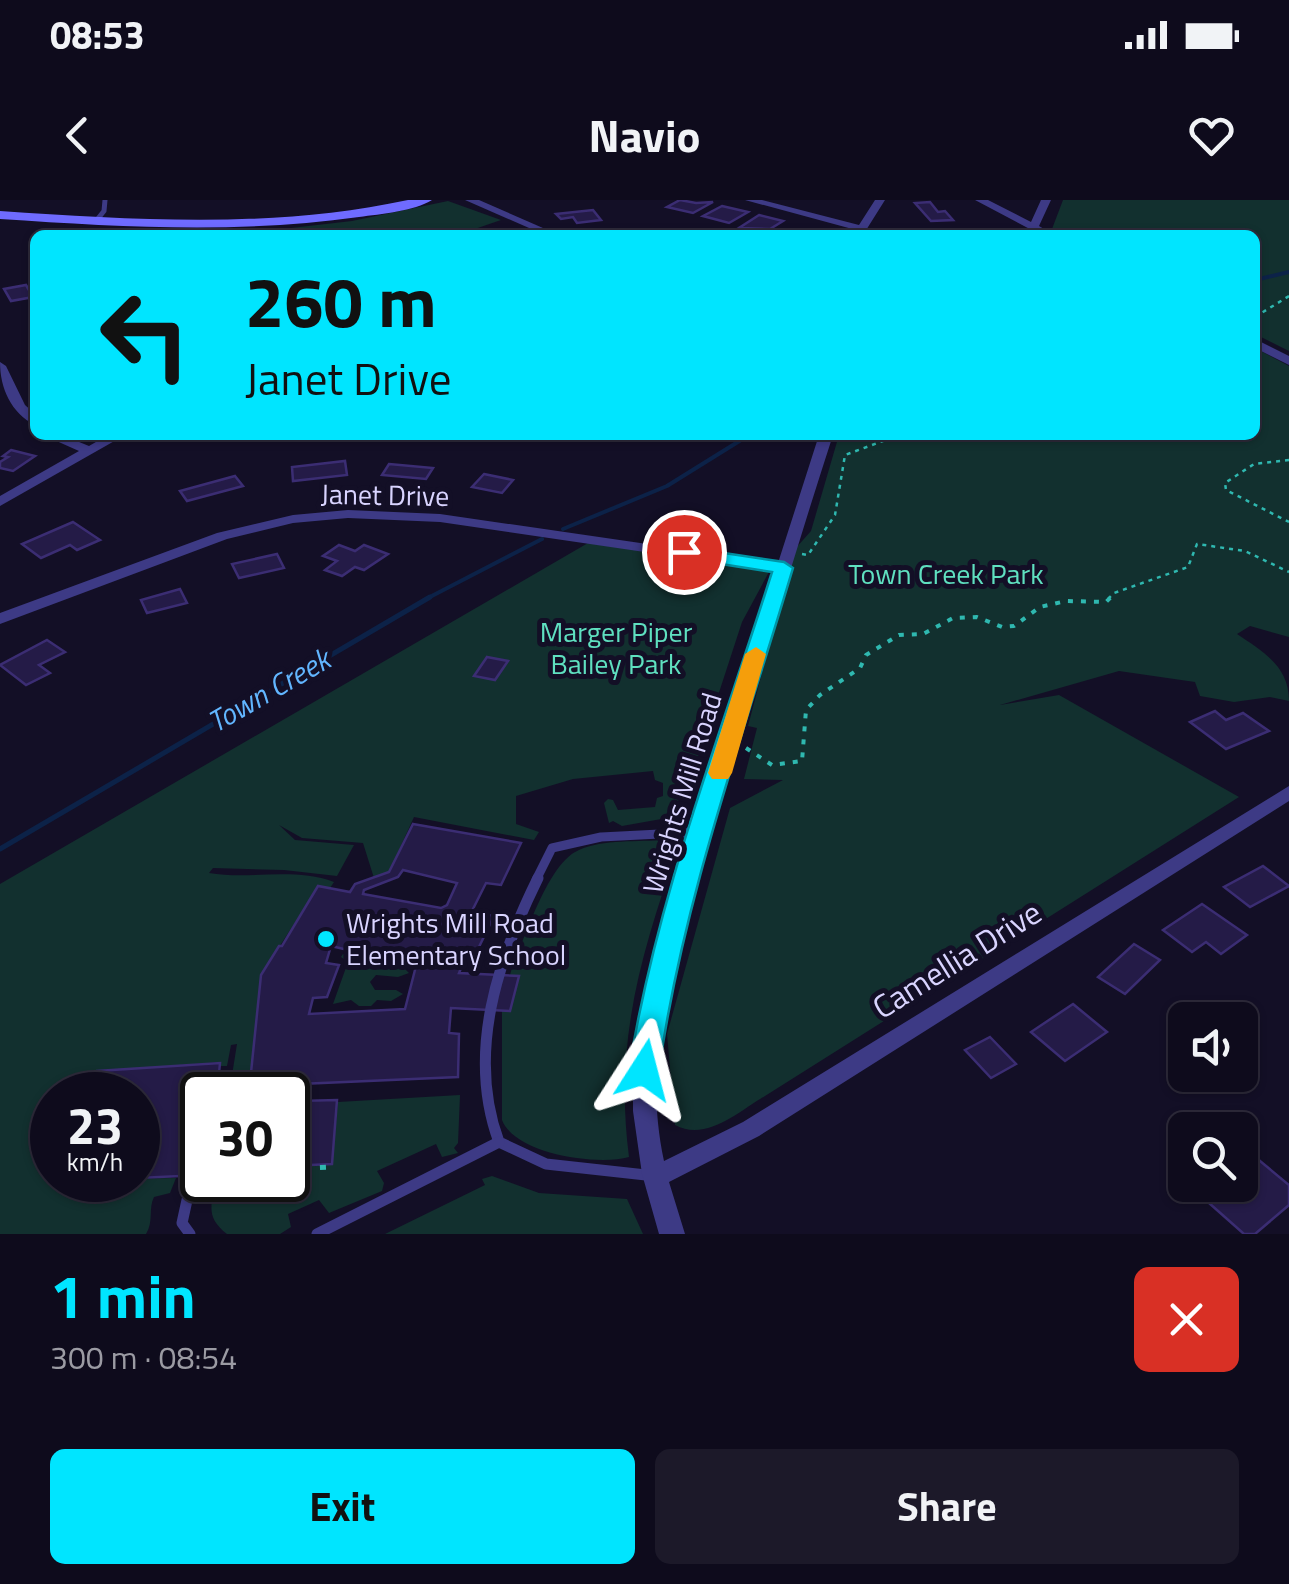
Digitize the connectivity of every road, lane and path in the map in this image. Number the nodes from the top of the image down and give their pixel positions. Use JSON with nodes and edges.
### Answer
{"nodes":[{"id":1,"x":105,"y":200,"type":"edge"},
{"id":2,"x":426,"y":200,"type":"edge"},
{"id":3,"x":470,"y":200,"type":"edge"},
{"id":4,"x":750,"y":200,"type":"edge"},
{"id":5,"x":880,"y":200,"type":"edge"},
{"id":6,"x":980,"y":200,"type":"edge"},
{"id":7,"x":1046,"y":200,"type":"edge"},
{"id":8,"x":0,"y":215,"type":"edge"},
{"id":9,"x":96,"y":221,"type":"junction"},
{"id":10,"x":1034,"y":227,"type":"junction"},
{"id":11,"x":211,"y":230,"type":"edge"},
{"id":12,"x":232,"y":230,"type":"edge"},
{"id":13,"x":542,"y":230,"type":"edge"},
{"id":14,"x":853,"y":230,"type":"edge"},
{"id":15,"x":861,"y":230,"type":"edge"},
{"id":16,"x":1039,"y":230,"type":"edge"},
{"id":17,"x":1289,"y":296,"type":"edge"},
{"id":18,"x":1260,"y":314,"type":"edge"},
{"id":19,"x":1260,"y":345,"type":"edge"},
{"id":20,"x":1286,"y":357,"type":"edge"},
{"id":21,"x":0,"y":366,"type":"edge"},
{"id":22,"x":30,"y":416,"type":"edge"},
{"id":23,"x":63,"y":440,"type":"edge"},
{"id":24,"x":110,"y":440,"type":"edge"},
{"id":25,"x":824,"y":440,"type":"edge"},
{"id":26,"x":886,"y":440,"type":"edge"},
{"id":27,"x":91,"y":451,"type":"junction"},
{"id":28,"x":1289,"y":460,"type":"edge"},
{"id":29,"x":0,"y":502,"type":"edge"},
{"id":30,"x":1289,"y":522,"type":"edge"},
{"id":31,"x":797,"y":554,"type":"dead end"},
{"id":32,"x":784,"y":568,"type":"junction"},
{"id":33,"x":1289,"y":572,"type":"edge"},
{"id":34,"x":0,"y":619,"type":"edge"},
{"id":35,"x":732,"y":736,"type":"junction"},
{"id":36,"x":1289,"y":792,"type":"edge"},
{"id":37,"x":702,"y":832,"type":"junction"},
{"id":38,"x":499,"y":1142,"type":"junction"},
{"id":39,"x":331,"y":1166,"type":"dead end"},
{"id":40,"x":310,"y":1167,"type":"edge"},
{"id":41,"x":656,"y":1176,"type":"junction"},
{"id":42,"x":187,"y":1202,"type":"edge"},
{"id":43,"x":190,"y":1234,"type":"edge"},
{"id":44,"x":317,"y":1234,"type":"edge"},
{"id":45,"x":672,"y":1234,"type":"edge"}],
"edges":[{"from":1,"to":9,"type":"lane"},
{"from":2,"to":12,"type":"main road"},
{"from":3,"to":13,"type":"street"},
{"from":4,"to":14,"type":"street"},
{"from":5,"to":15,"type":"street"},
{"from":6,"to":10,"type":"street"},
{"from":7,"to":10,"type":"street"},
{"from":8,"to":9,"type":"main road"},
{"from":9,"to":11,"type":"main road"},
{"from":10,"to":16,"type":"street"},
{"from":17,"to":18,"type":"path"},
{"from":19,"to":20,"type":"street"},
{"from":21,"to":22,"type":"street"},
{"from":23,"to":27,"type":"street"},
{"from":24,"to":27,"type":"street"},
{"from":25,"to":32,"type":"street","name":"Wrights Mill Road"},
{"from":26,"to":31,"type":"path"},
{"from":27,"to":29,"type":"street"},
{"from":28,"to":30,"type":"path"},
{"from":32,"to":34,"type":"street","name":"Janet Drive"},
{"from":32,"to":35,"type":"street","name":"Wrights Mill Road"},
{"from":33,"to":35,"type":"path"},
{"from":35,"to":37,"type":"street","name":"Wrights Mill Road"},
{"from":36,"to":41,"type":"street","name":"Camellia Drive"},
{"from":37,"to":38,"type":"lane"},
{"from":37,"to":41,"type":"street","name":"Wrights Mill Road"},
{"from":38,"to":41,"type":"lane"},
{"from":38,"to":44,"type":"lane"},
{"from":39,"to":40,"type":"path"},
{"from":41,"to":45,"type":"street","name":"Wrights Mill Road"},
{"from":42,"to":43,"type":"lane"}]}
